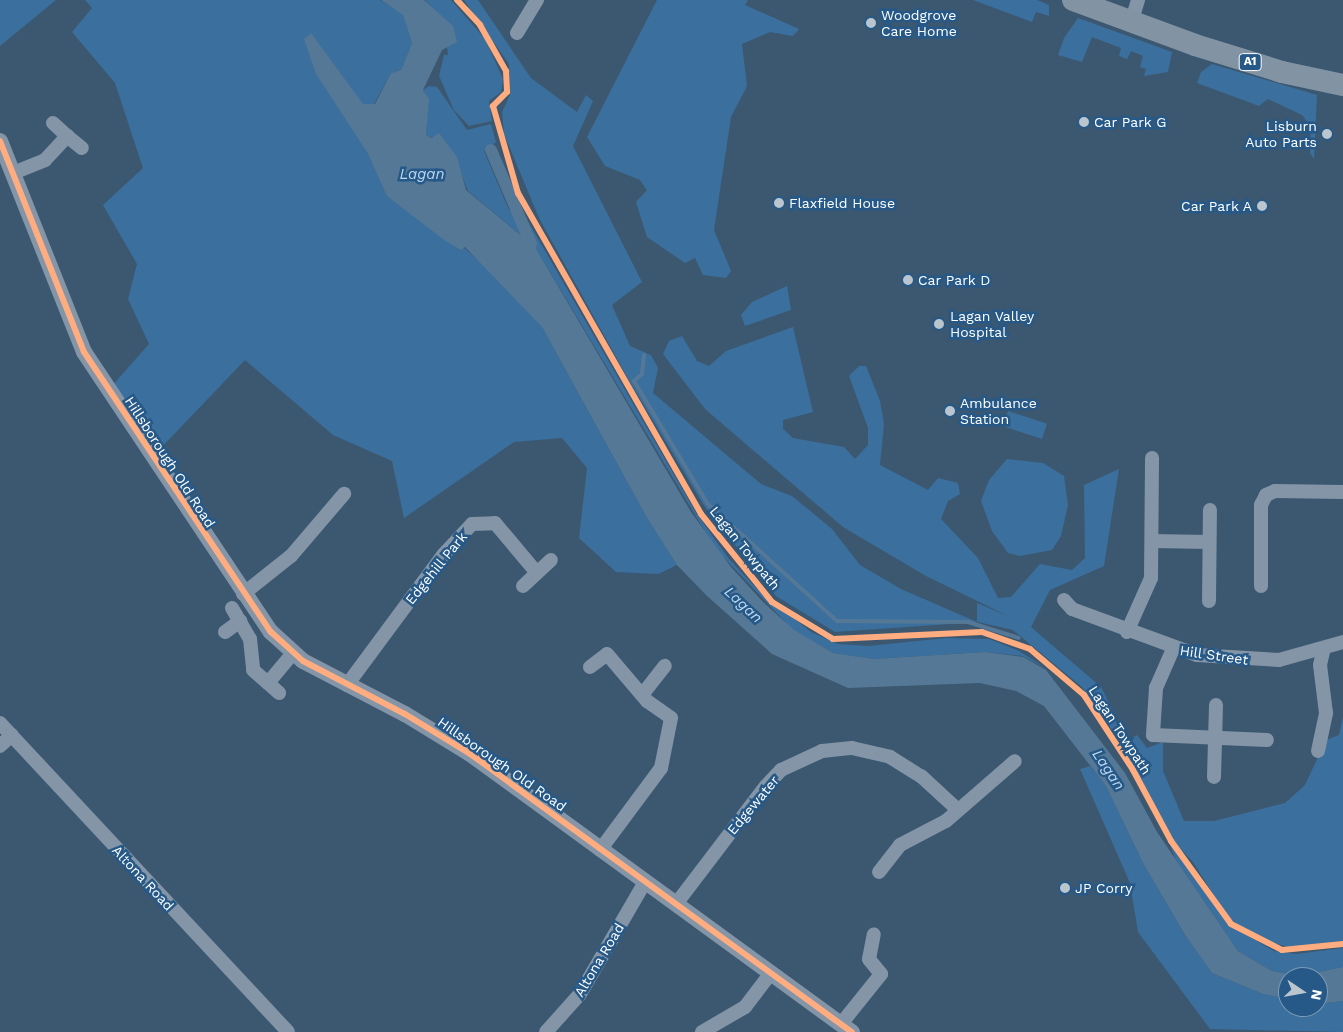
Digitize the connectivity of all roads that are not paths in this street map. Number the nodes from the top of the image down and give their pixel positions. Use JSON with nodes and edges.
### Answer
{"nodes":[{"id":1,"x":537,"y":0,"type":"edge"},
{"id":2,"x":1073,"y":0,"type":"edge"},
{"id":3,"x":1138,"y":0,"type":"edge"},
{"id":4,"x":1131,"y":23,"type":"junction"},
{"id":5,"x":516,"y":32,"type":"dead end"},
{"id":6,"x":1343,"y":85,"type":"edge"},
{"id":7,"x":53,"y":123,"type":"dead end"},
{"id":8,"x":68,"y":136,"type":"junction"},
{"id":9,"x":0,"y":141,"type":"edge"},
{"id":10,"x":82,"y":148,"type":"dead end"},
{"id":11,"x":13,"y":173,"type":"junction"},
{"id":12,"x":1152,"y":458,"type":"dead end"},
{"id":13,"x":1343,"y":492,"type":"edge"},
{"id":14,"x":344,"y":494,"type":"dead end"},
{"id":15,"x":1210,"y":510,"type":"dead end"},
{"id":16,"x":1152,"y":540,"type":"junction"},
{"id":17,"x":1209,"y":542,"type":"junction"},
{"id":18,"x":551,"y":560,"type":"dead end"},
{"id":19,"x":536,"y":573,"type":"junction"},
{"id":20,"x":522,"y":586,"type":"dead end"},
{"id":21,"x":1261,"y":586,"type":"dead end"},
{"id":22,"x":243,"y":594,"type":"junction"},
{"id":23,"x":1064,"y":600,"type":"dead end"},
{"id":24,"x":1209,"y":601,"type":"dead end"},
{"id":25,"x":232,"y":608,"type":"dead end"},
{"id":26,"x":240,"y":621,"type":"junction"},
{"id":27,"x":224,"y":632,"type":"dead end"},
{"id":28,"x":1127,"y":632,"type":"junction"},
{"id":29,"x":1343,"y":642,"type":"edge"},
{"id":30,"x":1324,"y":648,"type":"junction"},
{"id":31,"x":1173,"y":649,"type":"junction"},
{"id":32,"x":293,"y":653,"type":"junction"},
{"id":33,"x":665,"y":666,"type":"dead end"},
{"id":34,"x":590,"y":667,"type":"dead end"},
{"id":35,"x":347,"y":685,"type":"junction"},
{"id":36,"x":642,"y":696,"type":"junction"},
{"id":37,"x":1216,"y":705,"type":"dead end"},
{"id":38,"x":0,"y":722,"type":"edge"},
{"id":39,"x":12,"y":735,"type":"junction"},
{"id":40,"x":1215,"y":738,"type":"junction"},
{"id":41,"x":1267,"y":740,"type":"dead end"},
{"id":42,"x":0,"y":746,"type":"edge"},
{"id":43,"x":1318,"y":751,"type":"dead end"},
{"id":44,"x":1015,"y":761,"type":"dead end"},
{"id":45,"x":1214,"y":777,"type":"dead end"},
{"id":46,"x":958,"y":810,"type":"junction"},
{"id":47,"x":600,"y":850,"type":"junction"},
{"id":48,"x":879,"y":872,"type":"dead end"},
{"id":49,"x":645,"y":882,"type":"junction"},
{"id":50,"x":676,"y":904,"type":"junction"},
{"id":51,"x":874,"y":934,"type":"dead end"},
{"id":52,"x":771,"y":973,"type":"junction"},
{"id":53,"x":580,"y":994,"type":"junction"},
{"id":54,"x":846,"y":1028,"type":"edge"},
{"id":55,"x":288,"y":1032,"type":"edge"},
{"id":56,"x":546,"y":1032,"type":"edge"},
{"id":57,"x":558,"y":1032,"type":"edge"},
{"id":58,"x":702,"y":1032,"type":"edge"}],
"edges":[{"from":1,"to":5,"type":"street"},
{"from":2,"to":4,"type":"highway","number":"A1"},
{"from":3,"to":4,"type":"street"},
{"from":4,"to":6,"type":"highway","number":"A1"},
{"from":7,"to":8,"type":"street"},
{"from":8,"to":10,"type":"street"},
{"from":8,"to":11,"type":"street"},
{"from":9,"to":11,"type":"street"},
{"from":11,"to":22,"type":"street","name":"Hillsborough Old Road"},
{"from":12,"to":16,"type":"street"},
{"from":13,"to":21,"type":"street"},
{"from":14,"to":22,"type":"street"},
{"from":15,"to":17,"type":"street"},
{"from":16,"to":17,"type":"street"},
{"from":16,"to":28,"type":"street"},
{"from":17,"to":24,"type":"street"},
{"from":18,"to":19,"type":"street"},
{"from":19,"to":20,"type":"street"},
{"from":19,"to":35,"type":"street","name":"Edgehill Park"},
{"from":22,"to":32,"type":"street","name":"Hillsborough Old Road"},
{"from":23,"to":28,"type":"street","name":"Hill Street"},
{"from":25,"to":26,"type":"street"},
{"from":26,"to":27,"type":"street"},
{"from":26,"to":32,"type":"street"},
{"from":28,"to":31,"type":"street","name":"Hill Street"},
{"from":29,"to":30,"type":"street","name":"Hill Street"},
{"from":30,"to":31,"type":"street","name":"Hill Street"},
{"from":30,"to":43,"type":"street"},
{"from":31,"to":40,"type":"street"},
{"from":32,"to":35,"type":"street","name":"Hillsborough Old Road"},
{"from":33,"to":36,"type":"street"},
{"from":34,"to":36,"type":"street"},
{"from":35,"to":47,"type":"street","name":"Hillsborough Old Road"},
{"from":36,"to":47,"type":"street"},
{"from":37,"to":40,"type":"street"},
{"from":38,"to":39,"type":"street","name":"Altona Road"},
{"from":39,"to":42,"type":"street"},
{"from":39,"to":55,"type":"street","name":"Altona Road"},
{"from":40,"to":41,"type":"street"},
{"from":40,"to":45,"type":"street"},
{"from":44,"to":46,"type":"street"},
{"from":46,"to":48,"type":"street"},
{"from":46,"to":50,"type":"street","name":"Edgewater"},
{"from":47,"to":49,"type":"street","name":"Hillsborough Old Road"},
{"from":49,"to":50,"type":"street","name":"Hillsborough Old Road"},
{"from":49,"to":53,"type":"street","name":"Altona Road"},
{"from":50,"to":52,"type":"street","name":"Hillsborough Old Road"},
{"from":51,"to":54,"type":"street"},
{"from":52,"to":54,"type":"street","name":"Hillsborough Old Road"},
{"from":52,"to":58,"type":"street"},
{"from":53,"to":56,"type":"street","name":"Altona Road"},
{"from":53,"to":57,"type":"street"}]}
